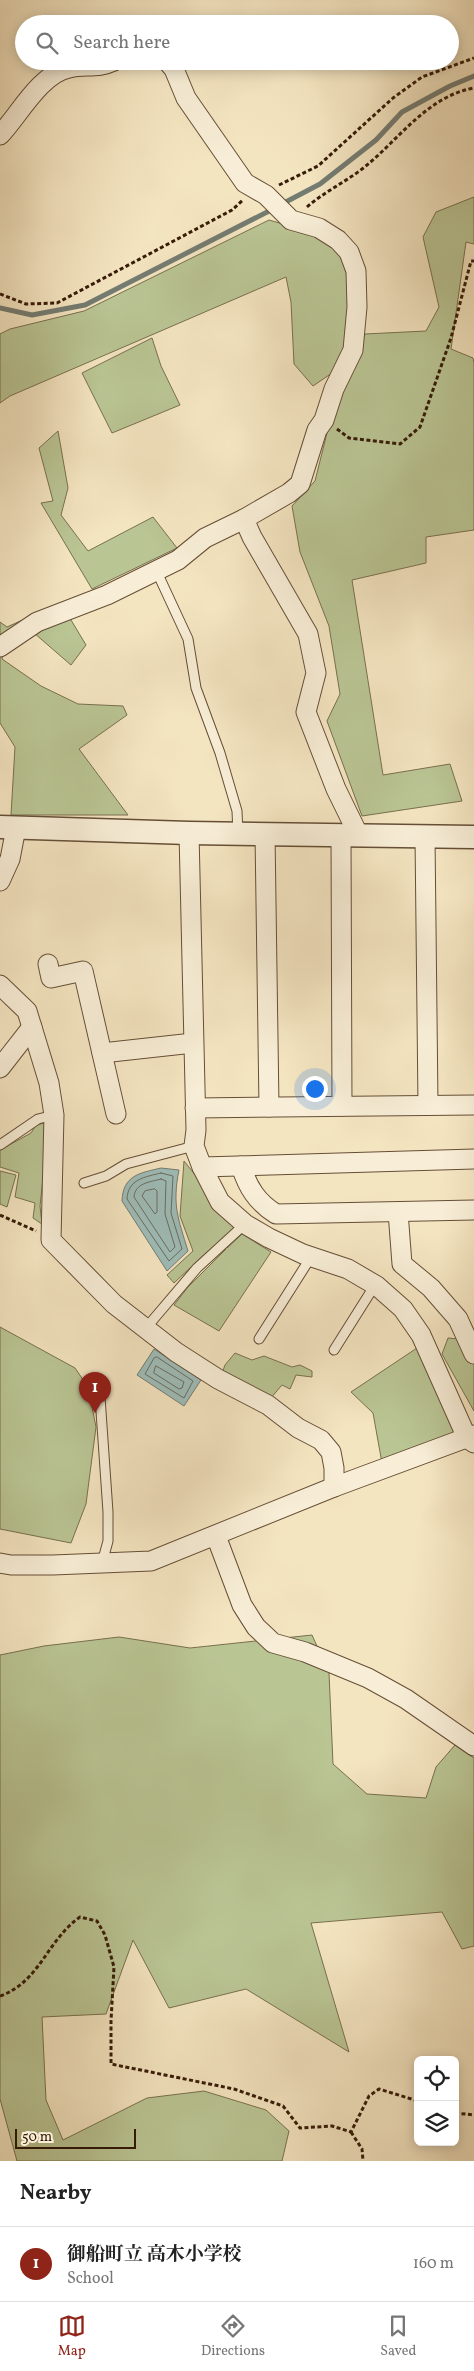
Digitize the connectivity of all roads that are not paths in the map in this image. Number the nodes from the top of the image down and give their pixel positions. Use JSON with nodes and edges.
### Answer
{"nodes":[{"id":1,"x":64,"y":70,"type":"edge"},
{"id":2,"x":174,"y":70,"type":"edge"},
{"id":3,"x":0,"y":135,"type":"edge"},
{"id":4,"x":244,"y":519,"type":"junction"},
{"id":5,"x":156,"y":570,"type":"junction"},
{"id":6,"x":0,"y":647,"type":"edge"},
{"id":7,"x":8,"y":828,"type":"edge"},
{"id":8,"x":189,"y":833,"type":"junction"},
{"id":9,"x":238,"y":834,"type":"junction"},
{"id":10,"x":265,"y":834,"type":"junction"},
{"id":11,"x":350,"y":836,"type":"junction"},
{"id":12,"x":425,"y":836,"type":"junction"},
{"id":13,"x":474,"y":837,"type":"edge"},
{"id":14,"x":0,"y":881,"type":"edge"},
{"id":15,"x":48,"y":964,"type":"dead end"},
{"id":16,"x":0,"y":985,"type":"edge"},
{"id":17,"x":32,"y":1028,"type":"junction"},
{"id":18,"x":193,"y":1043,"type":"junction"},
{"id":19,"x":102,"y":1053,"type":"junction"},
{"id":20,"x":0,"y":1068,"type":"edge"},
{"id":21,"x":428,"y":1105,"type":"junction"},
{"id":22,"x":474,"y":1105,"type":"edge"},
{"id":23,"x":269,"y":1106,"type":"junction"},
{"id":24,"x":342,"y":1106,"type":"junction"},
{"id":25,"x":195,"y":1108,"type":"junction"},
{"id":26,"x":116,"y":1114,"type":"dead end"},
{"id":27,"x":54,"y":1115,"type":"junction"},
{"id":28,"x":0,"y":1145,"type":"edge"},
{"id":29,"x":194,"y":1146,"type":"junction"},
{"id":30,"x":474,"y":1159,"type":"edge"},
{"id":31,"x":241,"y":1166,"type":"junction"},
{"id":32,"x":202,"y":1167,"type":"junction"},
{"id":33,"x":84,"y":1184,"type":"dead end"},
{"id":34,"x":474,"y":1210,"type":"edge"},
{"id":35,"x":398,"y":1212,"type":"junction"},
{"id":36,"x":245,"y":1224,"type":"junction"},
{"id":37,"x":311,"y":1257,"type":"junction"},
{"id":38,"x":375,"y":1285,"type":"junction"},
{"id":39,"x":146,"y":1328,"type":"junction"},
{"id":40,"x":259,"y":1339,"type":"dead end"},
{"id":41,"x":334,"y":1350,"type":"dead end"},
{"id":42,"x":474,"y":1354,"type":"edge"},
{"id":43,"x":100,"y":1397,"type":"dead end"},
{"id":44,"x":472,"y":1439,"type":"edge"},
{"id":45,"x":334,"y":1487,"type":"junction"},
{"id":46,"x":216,"y":1536,"type":"junction"},
{"id":47,"x":0,"y":1563,"type":"edge"},
{"id":48,"x":102,"y":1563,"type":"junction"},
{"id":49,"x":474,"y":1746,"type":"edge"}],
"edges":[{"from":1,"to":3,"type":"street"},
{"from":2,"to":4,"type":"street"},
{"from":4,"to":5,"type":"street"},
{"from":4,"to":11,"type":"street"},
{"from":5,"to":6,"type":"street"},
{"from":5,"to":9,"type":"lane"},
{"from":7,"to":8,"type":"street"},
{"from":7,"to":14,"type":"street"},
{"from":8,"to":9,"type":"street"},
{"from":8,"to":18,"type":"street"},
{"from":9,"to":10,"type":"street"},
{"from":10,"to":11,"type":"street"},
{"from":10,"to":23,"type":"street"},
{"from":11,"to":12,"type":"street"},
{"from":11,"to":24,"type":"street"},
{"from":12,"to":13,"type":"street"},
{"from":12,"to":21,"type":"street"},
{"from":15,"to":19,"type":"street"},
{"from":16,"to":17,"type":"street"},
{"from":17,"to":20,"type":"street"},
{"from":17,"to":27,"type":"street"},
{"from":18,"to":19,"type":"street"},
{"from":18,"to":25,"type":"street"},
{"from":19,"to":26,"type":"street"},
{"from":21,"to":22,"type":"street"},
{"from":21,"to":24,"type":"street"},
{"from":23,"to":24,"type":"street"},
{"from":23,"to":25,"type":"street"},
{"from":25,"to":29,"type":"street"},
{"from":27,"to":28,"type":"lane"},
{"from":27,"to":39,"type":"street"},
{"from":29,"to":32,"type":"street"},
{"from":29,"to":33,"type":"lane"},
{"from":30,"to":31,"type":"street"},
{"from":31,"to":32,"type":"street"},
{"from":31,"to":35,"type":"street"},
{"from":32,"to":36,"type":"street"},
{"from":34,"to":35,"type":"street"},
{"from":35,"to":42,"type":"street"},
{"from":36,"to":37,"type":"street"},
{"from":36,"to":39,"type":"lane"},
{"from":37,"to":38,"type":"street"},
{"from":37,"to":40,"type":"lane"},
{"from":38,"to":41,"type":"lane"},
{"from":38,"to":44,"type":"street"},
{"from":39,"to":45,"type":"street"},
{"from":43,"to":48,"type":"lane"},
{"from":44,"to":45,"type":"street"},
{"from":45,"to":46,"type":"street"},
{"from":46,"to":48,"type":"street"},
{"from":46,"to":49,"type":"street"},
{"from":47,"to":48,"type":"street"}]}
